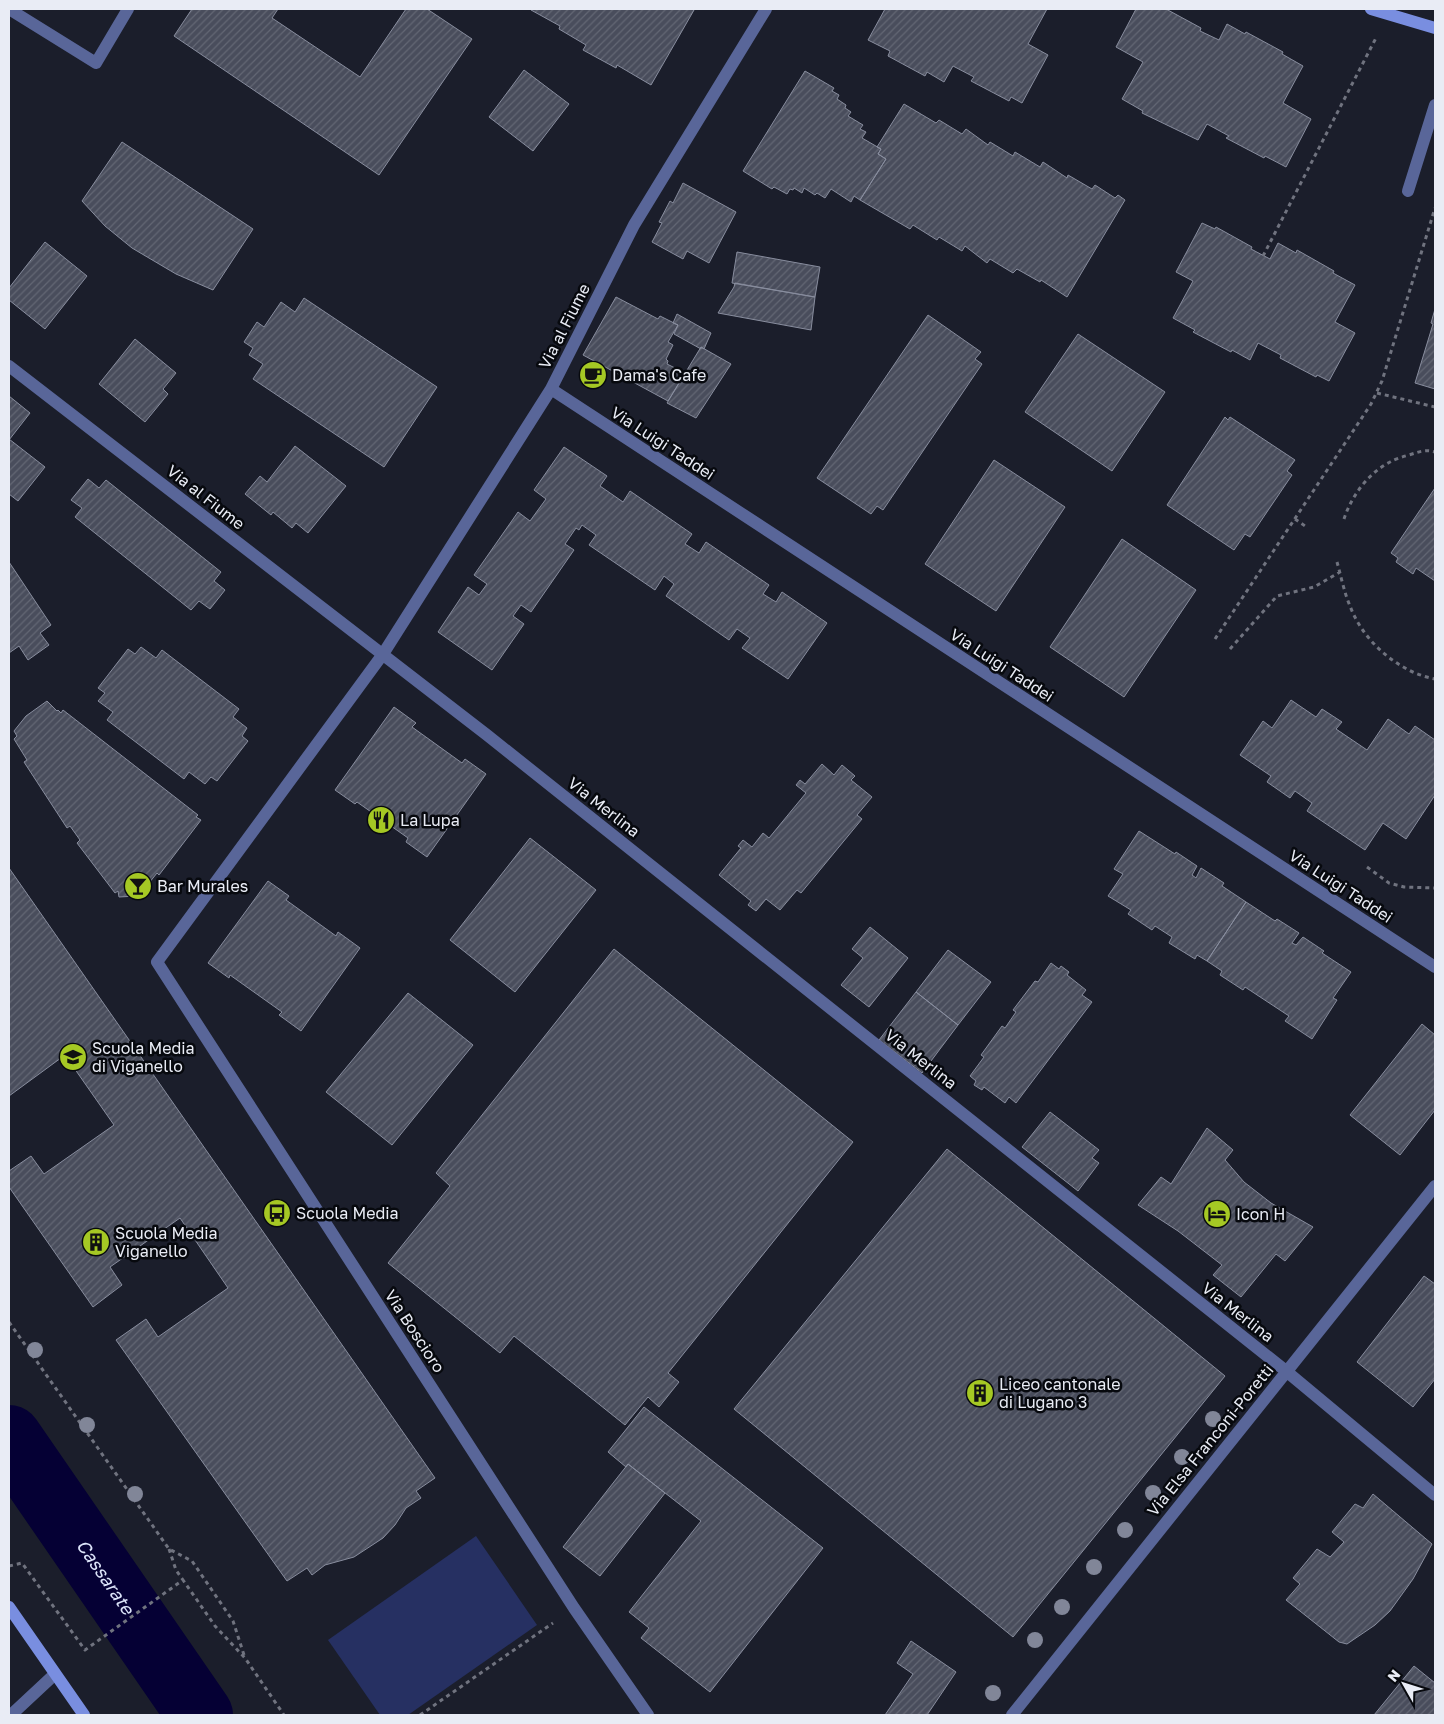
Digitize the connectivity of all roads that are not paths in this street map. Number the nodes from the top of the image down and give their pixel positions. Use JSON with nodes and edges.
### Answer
{"nodes":[{"id":1,"x":9,"y":9,"type":"edge"},
{"id":2,"x":128,"y":9,"type":"edge"},
{"id":3,"x":766,"y":9,"type":"edge"},
{"id":4,"x":1371,"y":9,"type":"edge"},
{"id":5,"x":1435,"y":28,"type":"edge"},
{"id":6,"x":1435,"y":105,"type":"edge"},
{"id":7,"x":1408,"y":191,"type":"dead end"},
{"id":8,"x":9,"y":366,"type":"edge"},
{"id":9,"x":551,"y":389,"type":"junction"},
{"id":10,"x":383,"y":654,"type":"junction"},
{"id":11,"x":157,"y":962,"type":"joint"},
{"id":12,"x":1435,"y":967,"type":"edge"},
{"id":13,"x":1435,"y":1186,"type":"edge"},
{"id":14,"x":1286,"y":1371,"type":"junction"},
{"id":15,"x":1435,"y":1495,"type":"edge"},
{"id":16,"x":9,"y":1607,"type":"edge"},
{"id":17,"x":55,"y":1674,"type":"junction"},
{"id":18,"x":11,"y":1715,"type":"edge"},
{"id":19,"x":84,"y":1715,"type":"edge"},
{"id":20,"x":648,"y":1715,"type":"edge"},
{"id":21,"x":1012,"y":1715,"type":"edge"}],
"edges":[{"from":1,"to":2,"type":"street"},
{"from":3,"to":9,"type":"street","name":"Via al Fiume"},
{"from":4,"to":5,"type":"main road"},
{"from":6,"to":7,"type":"street"},
{"from":8,"to":10,"type":"street","name":"Via al Fiume"},
{"from":9,"to":10,"type":"street","name":"Via al Fiume"},
{"from":9,"to":12,"type":"street","name":"Via Luigi Taddei"},
{"from":10,"to":11,"type":"street","name":"Via al Fiume"},
{"from":10,"to":14,"type":"street","name":"Via Merlina"},
{"from":11,"to":20,"type":"street","name":"Via Boscioro"},
{"from":13,"to":14,"type":"street","name":"Via Elsa Franconi-Poretti"},
{"from":14,"to":15,"type":"street","name":"Via Merlina"},
{"from":14,"to":21,"type":"street","name":"Via Elsa Franconi-Poretti"},
{"from":16,"to":17,"type":"main road"},
{"from":17,"to":18,"type":"street"},
{"from":17,"to":19,"type":"main road"}]}
